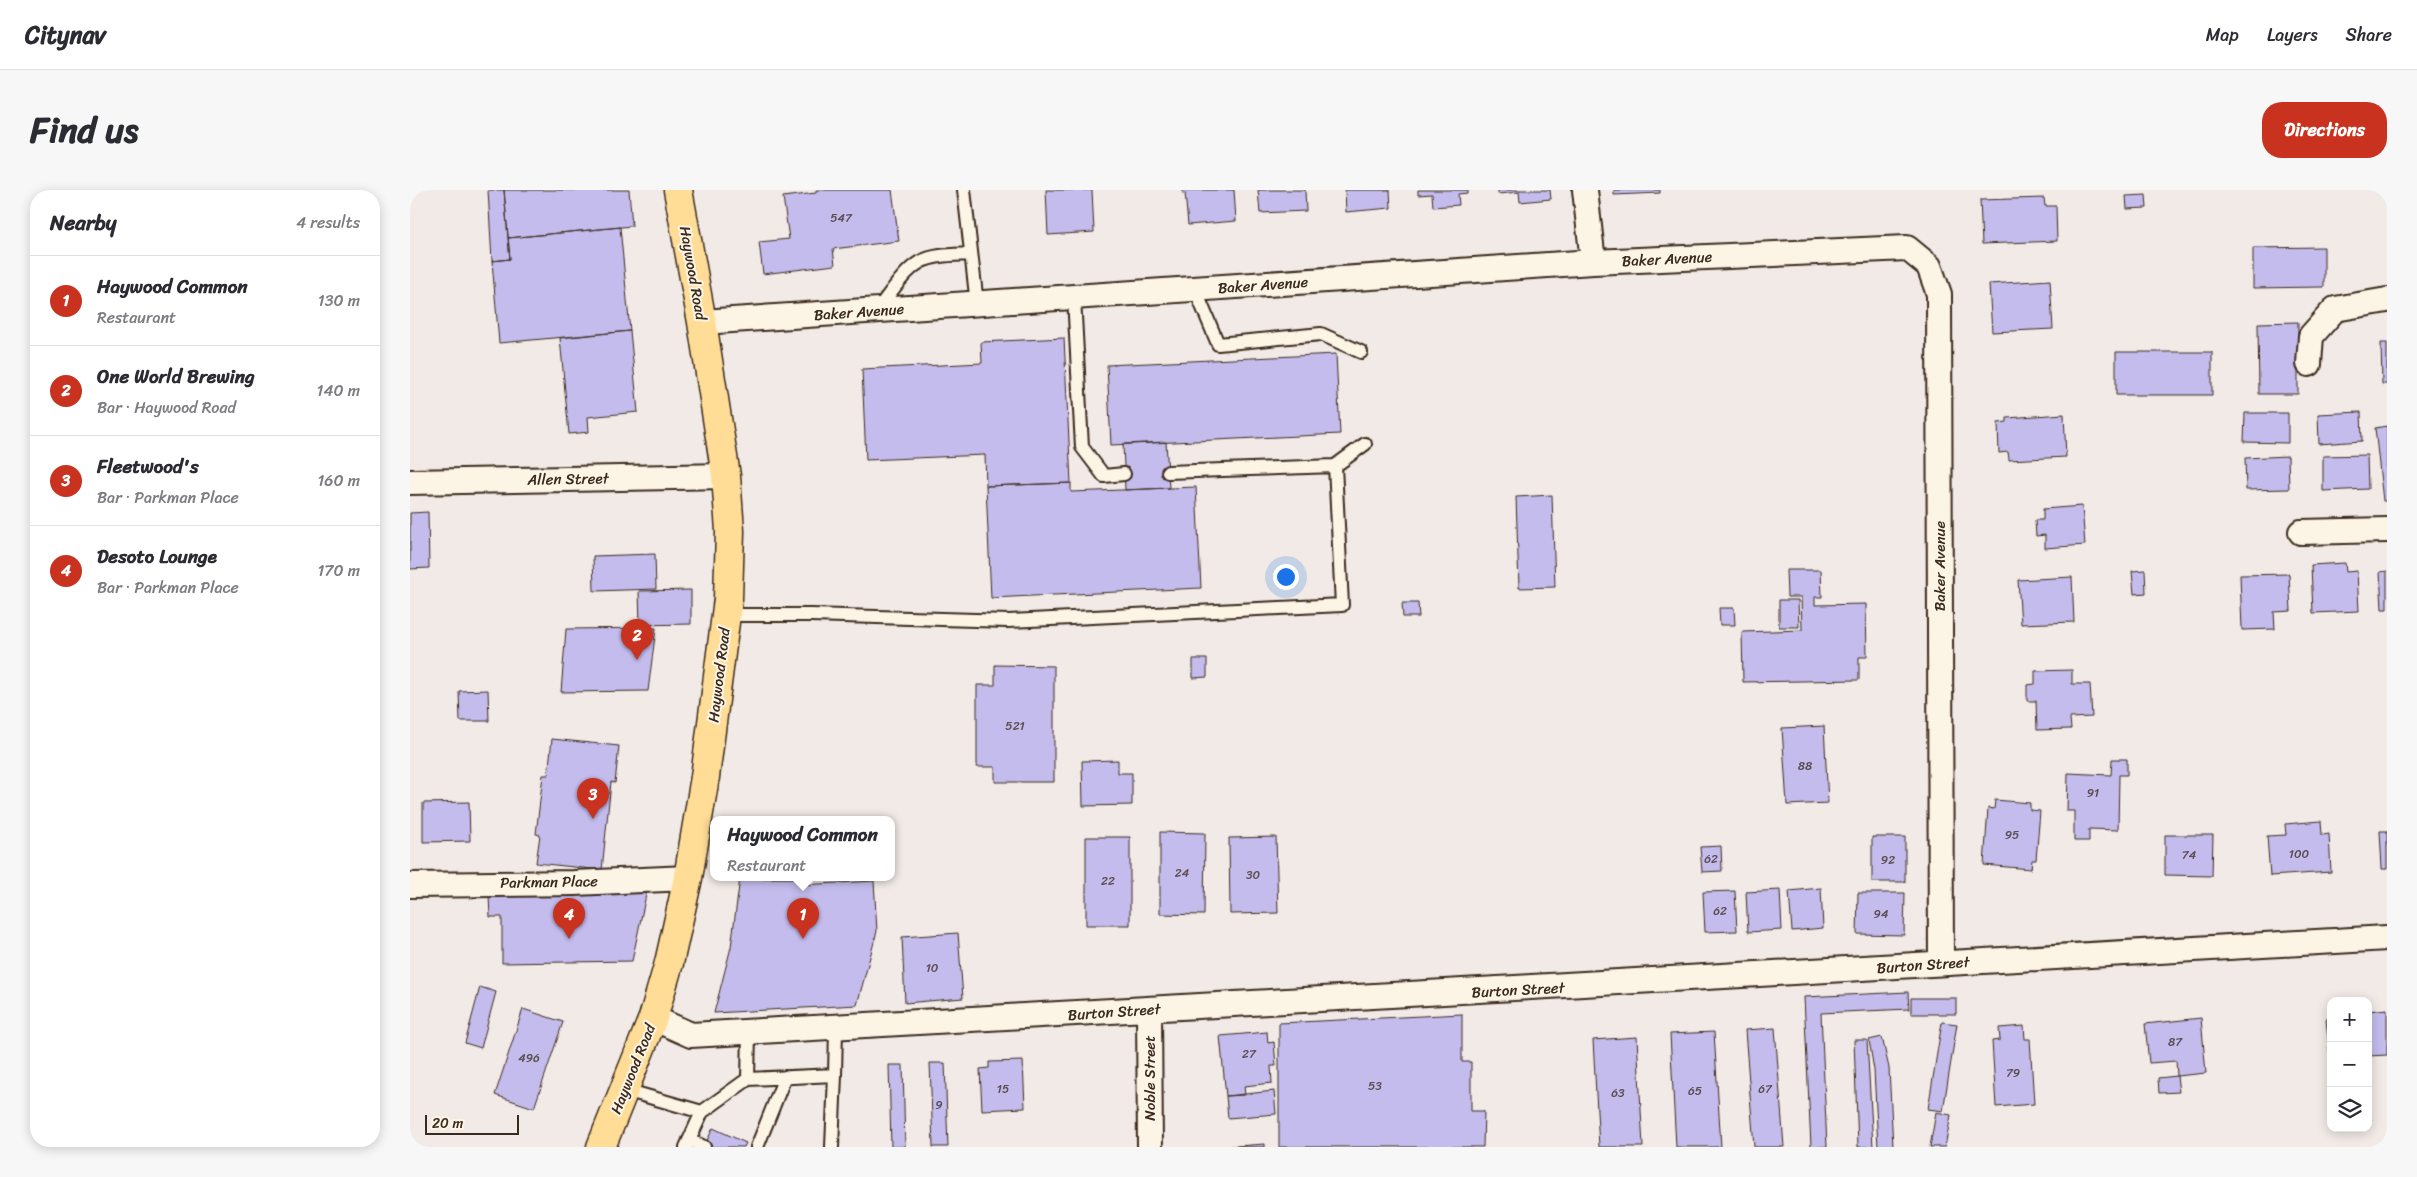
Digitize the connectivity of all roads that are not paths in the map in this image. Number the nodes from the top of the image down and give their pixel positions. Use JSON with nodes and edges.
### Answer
{"nodes":[{"id":1,"x":678,"y":190,"type":"edge"},
{"id":2,"x":964,"y":190,"type":"edge"},
{"id":3,"x":1585,"y":190,"type":"edge"},
{"id":4,"x":971,"y":254,"type":"junction"},
{"id":5,"x":1592,"y":262,"type":"junction"},
{"id":6,"x":1195,"y":289,"type":"junction"},
{"id":7,"x":1074,"y":297,"type":"junction"},
{"id":8,"x":2387,"y":300,"type":"edge"},
{"id":9,"x":977,"y":304,"type":"junction"},
{"id":10,"x":877,"y":311,"type":"junction"},
{"id":11,"x":702,"y":322,"type":"junction"},
{"id":12,"x":1361,"y":352,"type":"dead end"},
{"id":13,"x":2309,"y":364,"type":"dead end"},
{"id":14,"x":1365,"y":444,"type":"dead end"},
{"id":15,"x":1335,"y":466,"type":"junction"},
{"id":16,"x":1168,"y":472,"type":"dead end"},
{"id":17,"x":1124,"y":474,"type":"dead end"},
{"id":18,"x":726,"y":476,"type":"junction"},
{"id":19,"x":410,"y":482,"type":"edge"},
{"id":20,"x":2387,"y":530,"type":"edge"},
{"id":21,"x":2301,"y":532,"type":"dead end"},
{"id":22,"x":726,"y":615,"type":"junction"},
{"id":23,"x":688,"y":878,"type":"junction"},
{"id":24,"x":410,"y":885,"type":"edge"},
{"id":25,"x":2387,"y":938,"type":"edge"},
{"id":26,"x":1941,"y":963,"type":"junction"},
{"id":27,"x":1149,"y":1010,"type":"junction"},
{"id":28,"x":653,"y":1018,"type":"junction"},
{"id":29,"x":836,"y":1028,"type":"junction"},
{"id":30,"x":749,"y":1032,"type":"junction"},
{"id":31,"x":835,"y":1075,"type":"junction"},
{"id":32,"x":785,"y":1077,"type":"junction"},
{"id":33,"x":748,"y":1080,"type":"junction"},
{"id":34,"x":625,"y":1090,"type":"junction"},
{"id":35,"x":702,"y":1112,"type":"junction"},
{"id":36,"x":688,"y":1144,"type":"edge"},
{"id":37,"x":704,"y":1146,"type":"edge"},
{"id":38,"x":601,"y":1147,"type":"edge"},
{"id":39,"x":758,"y":1147,"type":"edge"},
{"id":40,"x":832,"y":1147,"type":"edge"},
{"id":41,"x":1150,"y":1147,"type":"edge"}],
"edges":[{"from":1,"to":11,"type":"main road","name":"Haywood Road"},
{"from":2,"to":4,"type":"lane"},
{"from":3,"to":5,"type":"street"},
{"from":4,"to":9,"type":"lane"},
{"from":4,"to":10,"type":"lane"},
{"from":5,"to":6,"type":"street","name":"Baker Avenue"},
{"from":5,"to":26,"type":"street","name":"Baker Avenue"},
{"from":6,"to":7,"type":"street","name":"Baker Avenue"},
{"from":6,"to":12,"type":"lane"},
{"from":7,"to":9,"type":"street","name":"Baker Avenue"},
{"from":7,"to":17,"type":"lane"},
{"from":8,"to":13,"type":"street"},
{"from":9,"to":10,"type":"street","name":"Baker Avenue"},
{"from":10,"to":11,"type":"street","name":"Baker Avenue"},
{"from":11,"to":18,"type":"main road","name":"Haywood Road"},
{"from":14,"to":15,"type":"lane"},
{"from":15,"to":16,"type":"lane"},
{"from":15,"to":22,"type":"lane"},
{"from":18,"to":19,"type":"street","name":"Allen Street"},
{"from":18,"to":22,"type":"main road","name":"Haywood Road"},
{"from":20,"to":21,"type":"street"},
{"from":22,"to":23,"type":"main road","name":"Haywood Road"},
{"from":23,"to":24,"type":"street","name":"Parkman Place"},
{"from":23,"to":28,"type":"main road","name":"Haywood Road"},
{"from":25,"to":26,"type":"street","name":"Burton Street"},
{"from":26,"to":27,"type":"street","name":"Burton Street"},
{"from":27,"to":29,"type":"street","name":"Burton Street"},
{"from":27,"to":41,"type":"street","name":"Noble Street"},
{"from":28,"to":30,"type":"street","name":"Burton Street"},
{"from":28,"to":34,"type":"main road","name":"Haywood Road"},
{"from":29,"to":30,"type":"street","name":"Burton Street"},
{"from":29,"to":31,"type":"lane"},
{"from":30,"to":33,"type":"lane"},
{"from":31,"to":32,"type":"lane"},
{"from":31,"to":40,"type":"lane"},
{"from":32,"to":33,"type":"lane"},
{"from":32,"to":39,"type":"lane"},
{"from":33,"to":35,"type":"lane"},
{"from":34,"to":35,"type":"lane"},
{"from":34,"to":38,"type":"main road","name":"Haywood Road"},
{"from":35,"to":36,"type":"lane"},
{"from":36,"to":37,"type":"lane"}]}
